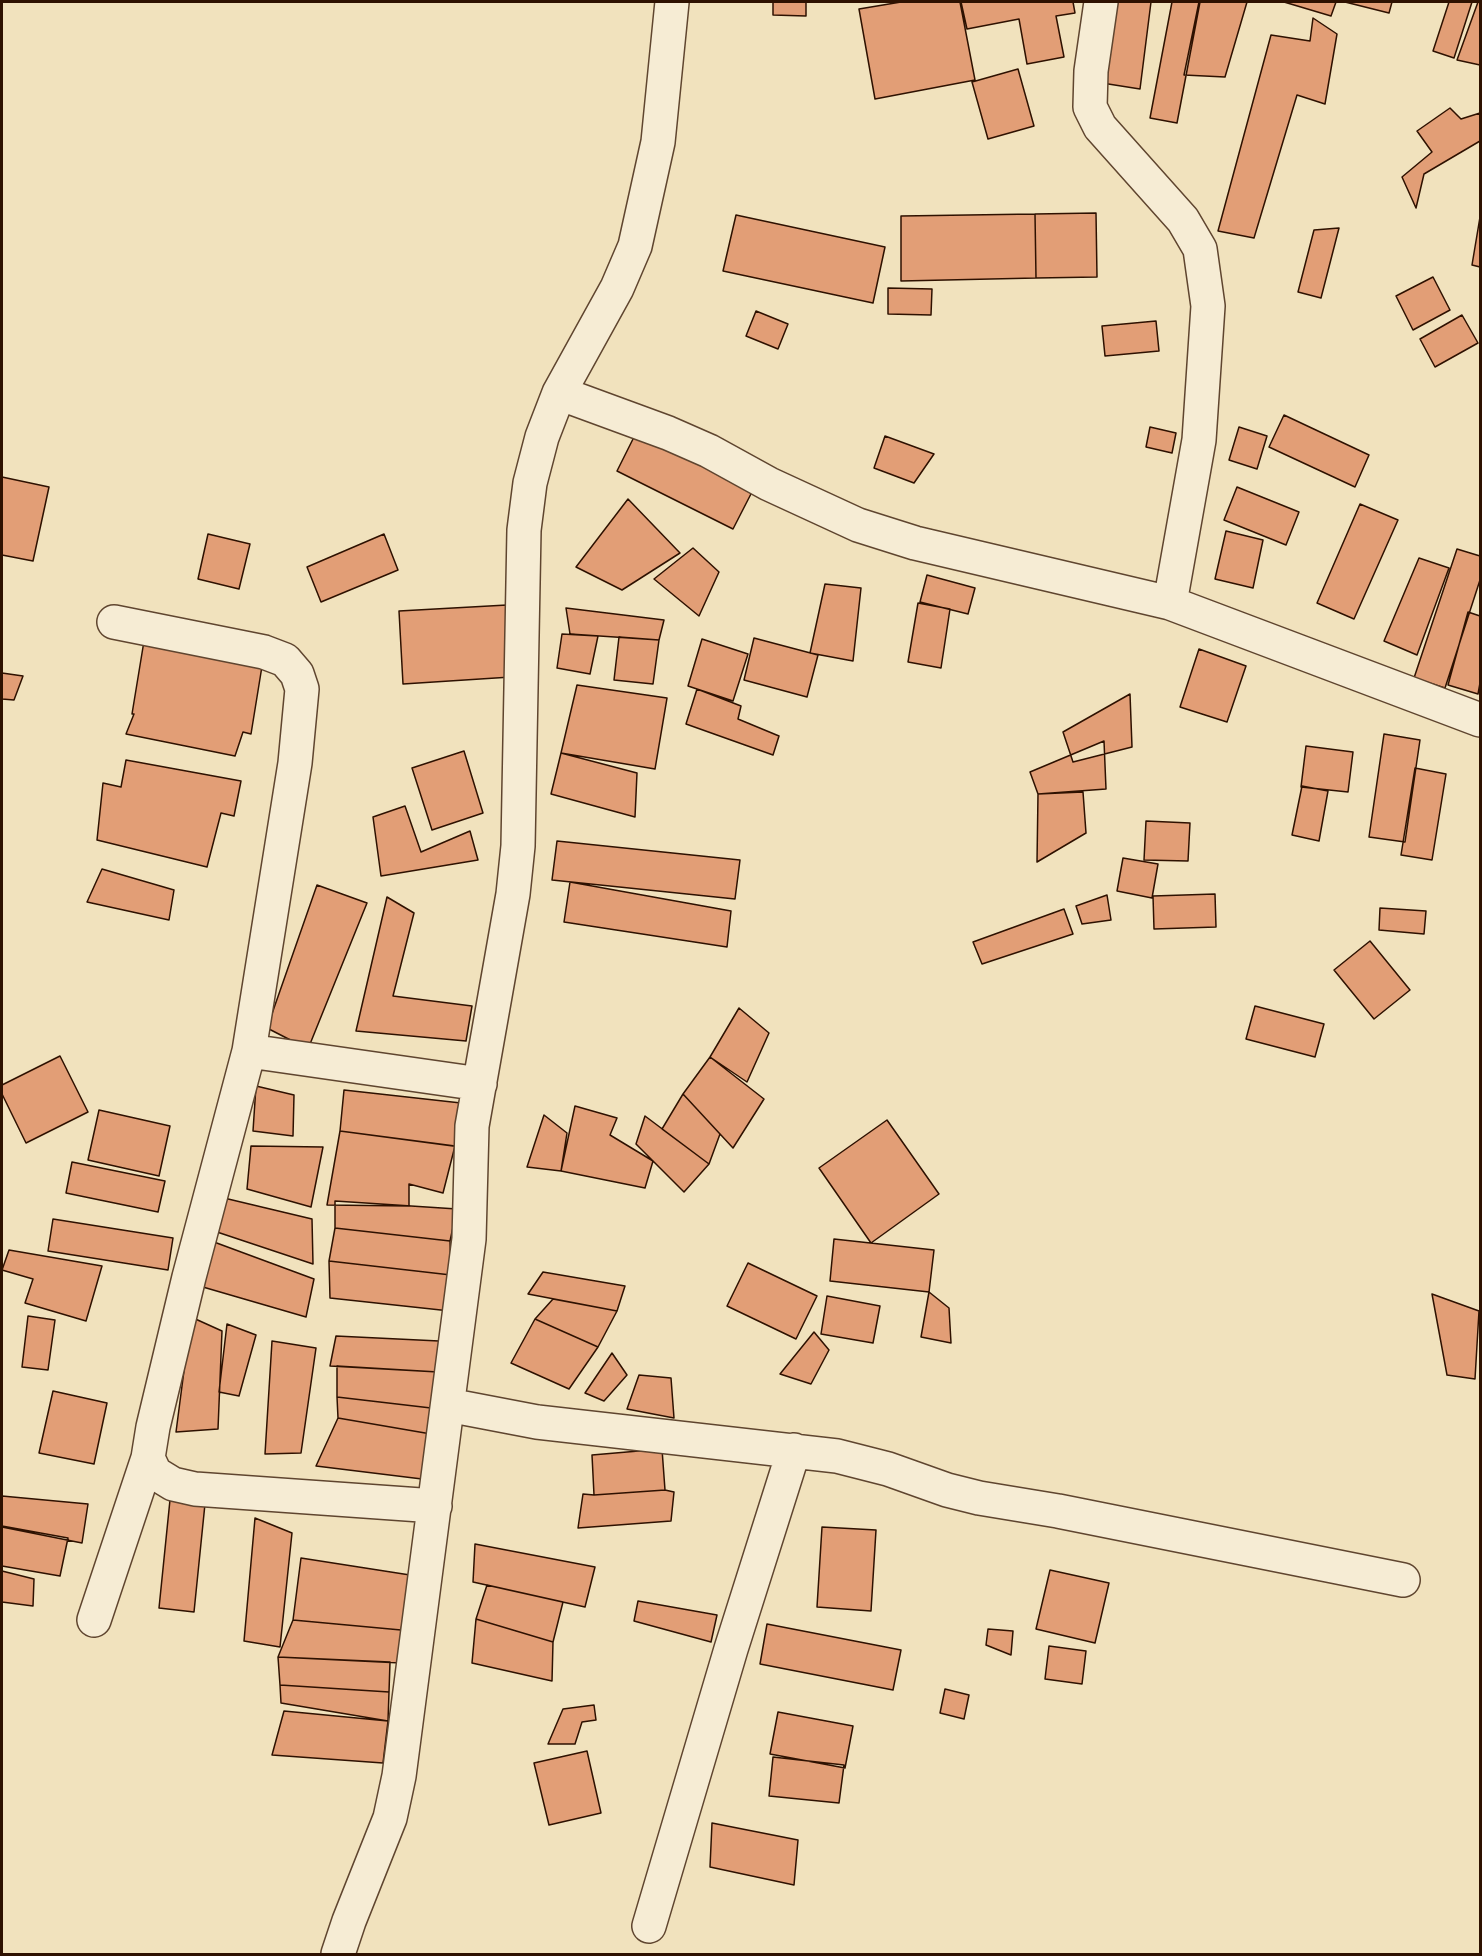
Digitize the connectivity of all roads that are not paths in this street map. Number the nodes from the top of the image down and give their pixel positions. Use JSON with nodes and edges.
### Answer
{"nodes":[{"id":1,"x":672,"y":2,"type":"edge"},
{"id":2,"x":1101,"y":2,"type":"edge"},
{"id":3,"x":559,"y":393,"type":"junction"},
{"id":4,"x":1170,"y":603,"type":"junction"},
{"id":5,"x":114,"y":622,"type":"dead end"},
{"id":6,"x":1480,"y":720,"type":"edge"},
{"id":7,"x":249,"y":1051,"type":"junction"},
{"id":8,"x":480,"y":1084,"type":"junction"},
{"id":9,"x":448,"y":1405,"type":"junction"},
{"id":10,"x":794,"y":1450,"type":"junction"},
{"id":11,"x":148,"y":1458,"type":"junction"},
{"id":12,"x":435,"y":1506,"type":"junction"},
{"id":13,"x":1403,"y":1580,"type":"dead end"},
{"id":14,"x":94,"y":1620,"type":"dead end"},
{"id":15,"x":650,"y":1926,"type":"dead end"},
{"id":16,"x":338,"y":1954,"type":"edge"}],
"edges":[{"from":1,"to":3,"type":"street"},
{"from":2,"to":4,"type":"street"},
{"from":3,"to":4,"type":"street"},
{"from":3,"to":8,"type":"street"},
{"from":4,"to":6,"type":"street"},
{"from":5,"to":7,"type":"street"},
{"from":7,"to":8,"type":"street"},
{"from":7,"to":11,"type":"street"},
{"from":8,"to":9,"type":"street"},
{"from":9,"to":10,"type":"street"},
{"from":9,"to":12,"type":"street"},
{"from":10,"to":13,"type":"street"},
{"from":10,"to":15,"type":"street"},
{"from":11,"to":12,"type":"street"},
{"from":11,"to":14,"type":"street"},
{"from":12,"to":16,"type":"street"}]}
